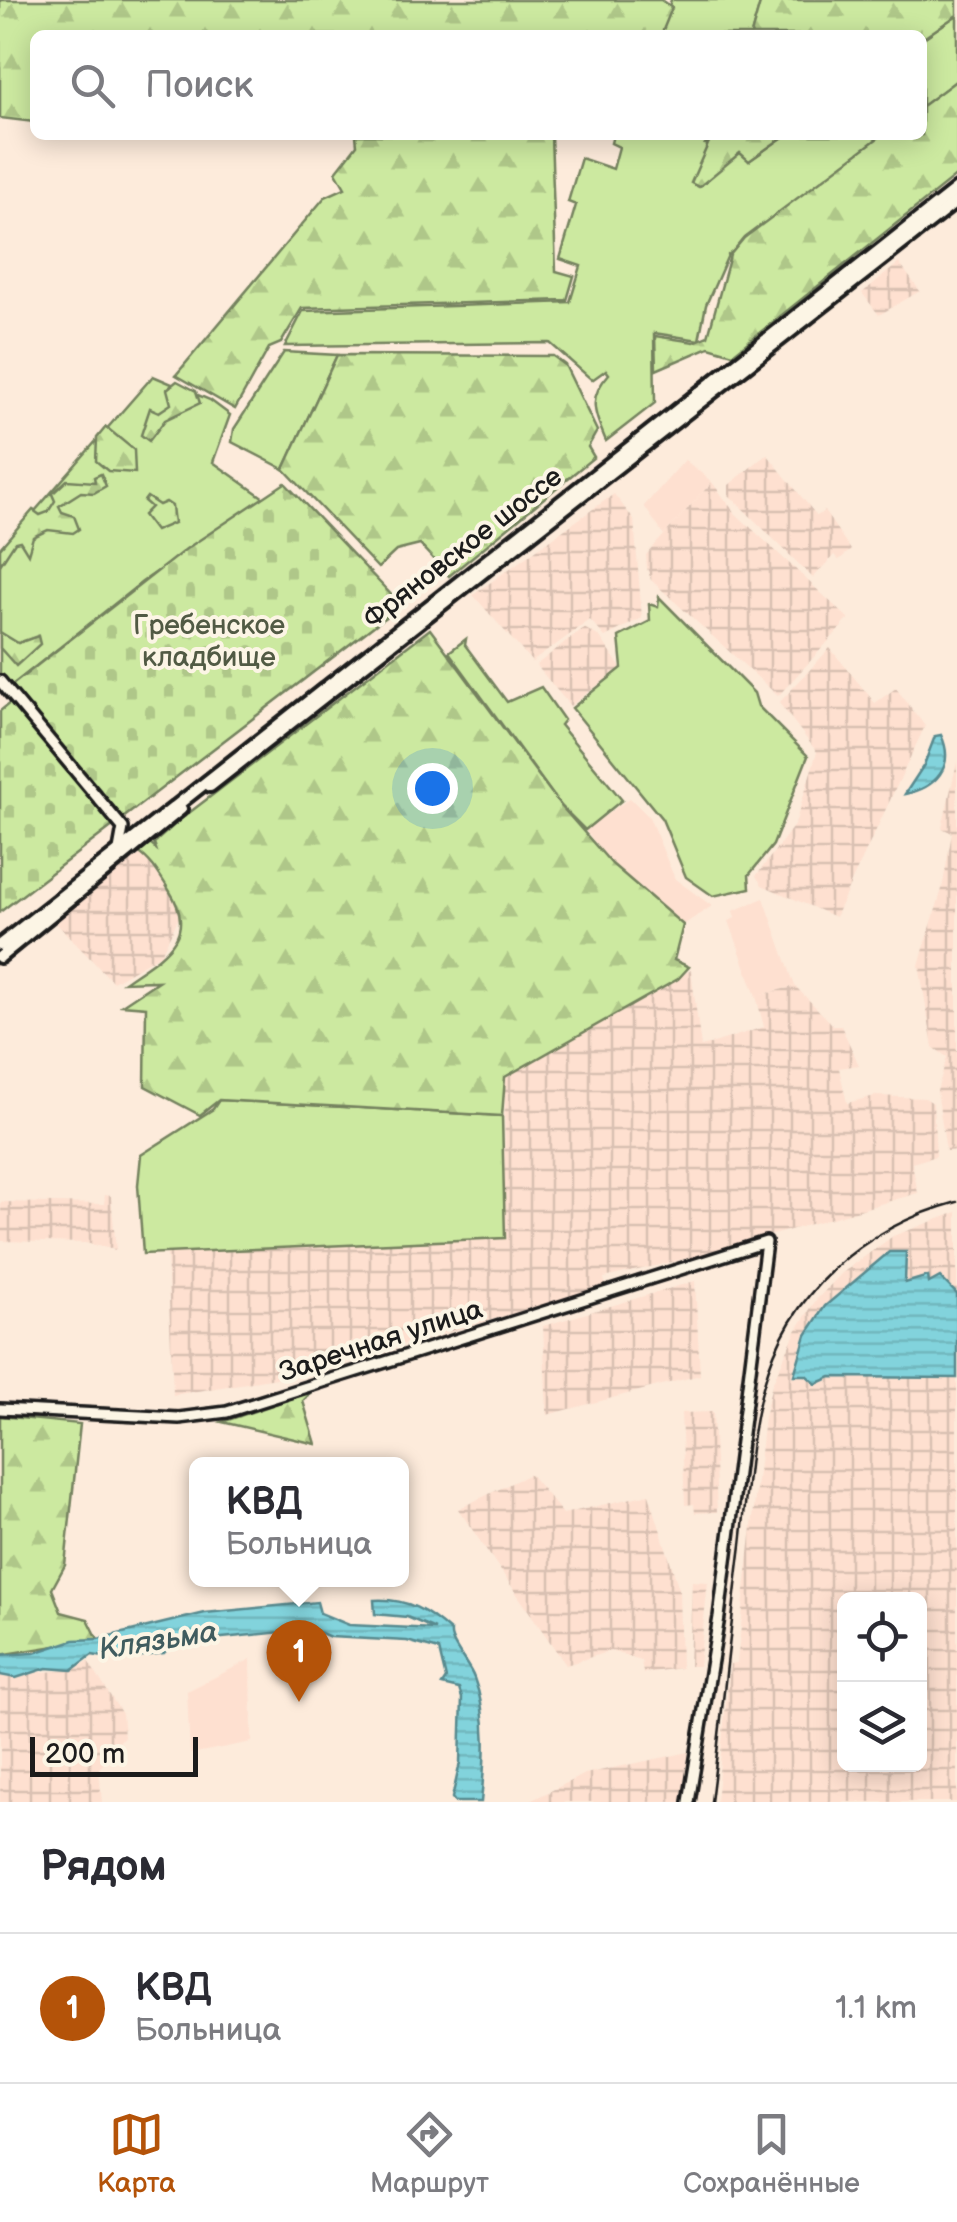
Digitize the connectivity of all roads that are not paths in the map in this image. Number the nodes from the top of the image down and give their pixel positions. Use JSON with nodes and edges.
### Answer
{"nodes":[{"id":1,"x":957,"y":189,"type":"edge"},
{"id":2,"x":957,"y":200,"type":"edge"},
{"id":3,"x":0,"y":681,"type":"edge"},
{"id":4,"x":124,"y":828,"type":"junction"},
{"id":5,"x":140,"y":832,"type":"junction"},
{"id":6,"x":119,"y":850,"type":"junction"},
{"id":7,"x":0,"y":945,"type":"edge"},
{"id":8,"x":0,"y":957,"type":"edge"},
{"id":9,"x":0,"y":1409,"type":"edge"},
{"id":10,"x":689,"y":1802,"type":"edge"}],
"edges":[{"from":1,"to":5,"type":"main road","name":"Фряновское шоссе"},
{"from":2,"to":8,"type":"main road","name":"Фряновское шоссе"},
{"from":3,"to":4,"type":"street"},
{"from":4,"to":5,"type":"street"},
{"from":4,"to":6,"type":"street"},
{"from":5,"to":6,"type":"main road","name":"Фряновское шоссе"},
{"from":6,"to":7,"type":"main road","name":"Фряновское шоссе"},
{"from":9,"to":10,"type":"street","name":"Заречная улица"}]}
